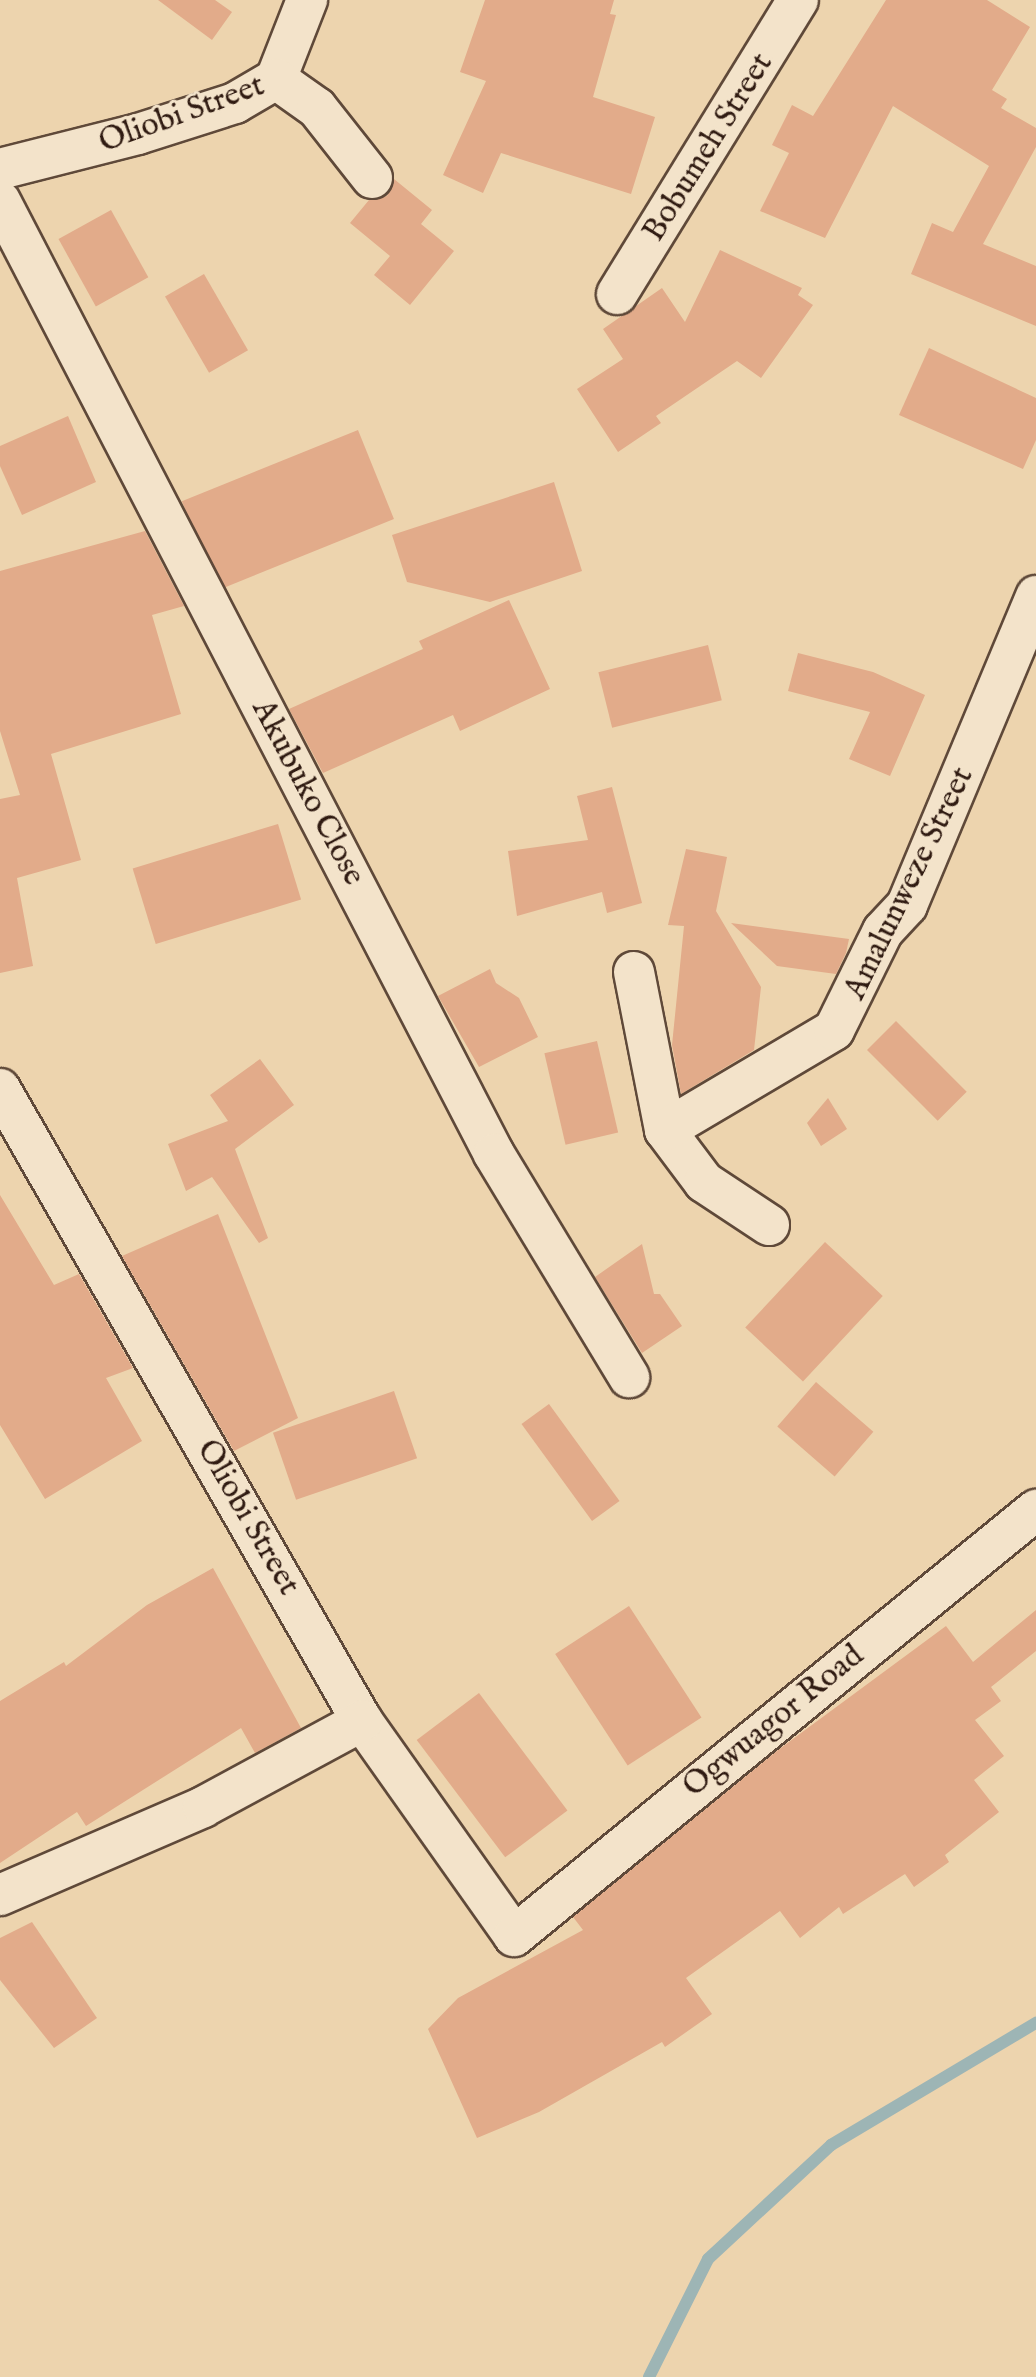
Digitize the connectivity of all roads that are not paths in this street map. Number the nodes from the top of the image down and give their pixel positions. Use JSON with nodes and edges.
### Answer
{"nodes":[{"id":1,"x":307,"y":0,"type":"edge"},
{"id":2,"x":798,"y":0,"type":"edge"},
{"id":3,"x":276,"y":79,"type":"junction"},
{"id":4,"x":0,"y":169,"type":"edge"},
{"id":5,"x":372,"y":178,"type":"dead end"},
{"id":6,"x":0,"y":201,"type":"edge"},
{"id":7,"x":617,"y":294,"type":"dead end"},
{"id":8,"x":1036,"y":596,"type":"edge"},
{"id":9,"x":634,"y":972,"type":"dead end"},
{"id":10,"x":0,"y":1089,"type":"edge"},
{"id":11,"x":665,"y":1130,"type":"junction"},
{"id":12,"x":769,"y":1225,"type":"dead end"},
{"id":13,"x":629,"y":1377,"type":"dead end"},
{"id":14,"x":1036,"y":1510,"type":"edge"},
{"id":15,"x":362,"y":1721,"type":"junction"},
{"id":16,"x":0,"y":1895,"type":"edge"},
{"id":17,"x":514,"y":1936,"type":"joint"}],
"edges":[{"from":1,"to":3,"type":"street"},
{"from":2,"to":7,"type":"street","name":"Bobumeh Street"},
{"from":3,"to":4,"type":"street","name":"Oliobi Street"},
{"from":3,"to":5,"type":"street","name":"Oliobi Street"},
{"from":6,"to":13,"type":"street","name":"Akubuko Close"},
{"from":8,"to":11,"type":"street","name":"Amalunweze Street"},
{"from":9,"to":11,"type":"street"},
{"from":10,"to":15,"type":"street","name":"Oliobi Street"},
{"from":11,"to":12,"type":"street"},
{"from":14,"to":17,"type":"street","name":"Ogwuagor Road"},
{"from":15,"to":16,"type":"street"},
{"from":15,"to":17,"type":"street","name":"Oliobi Street"}]}
